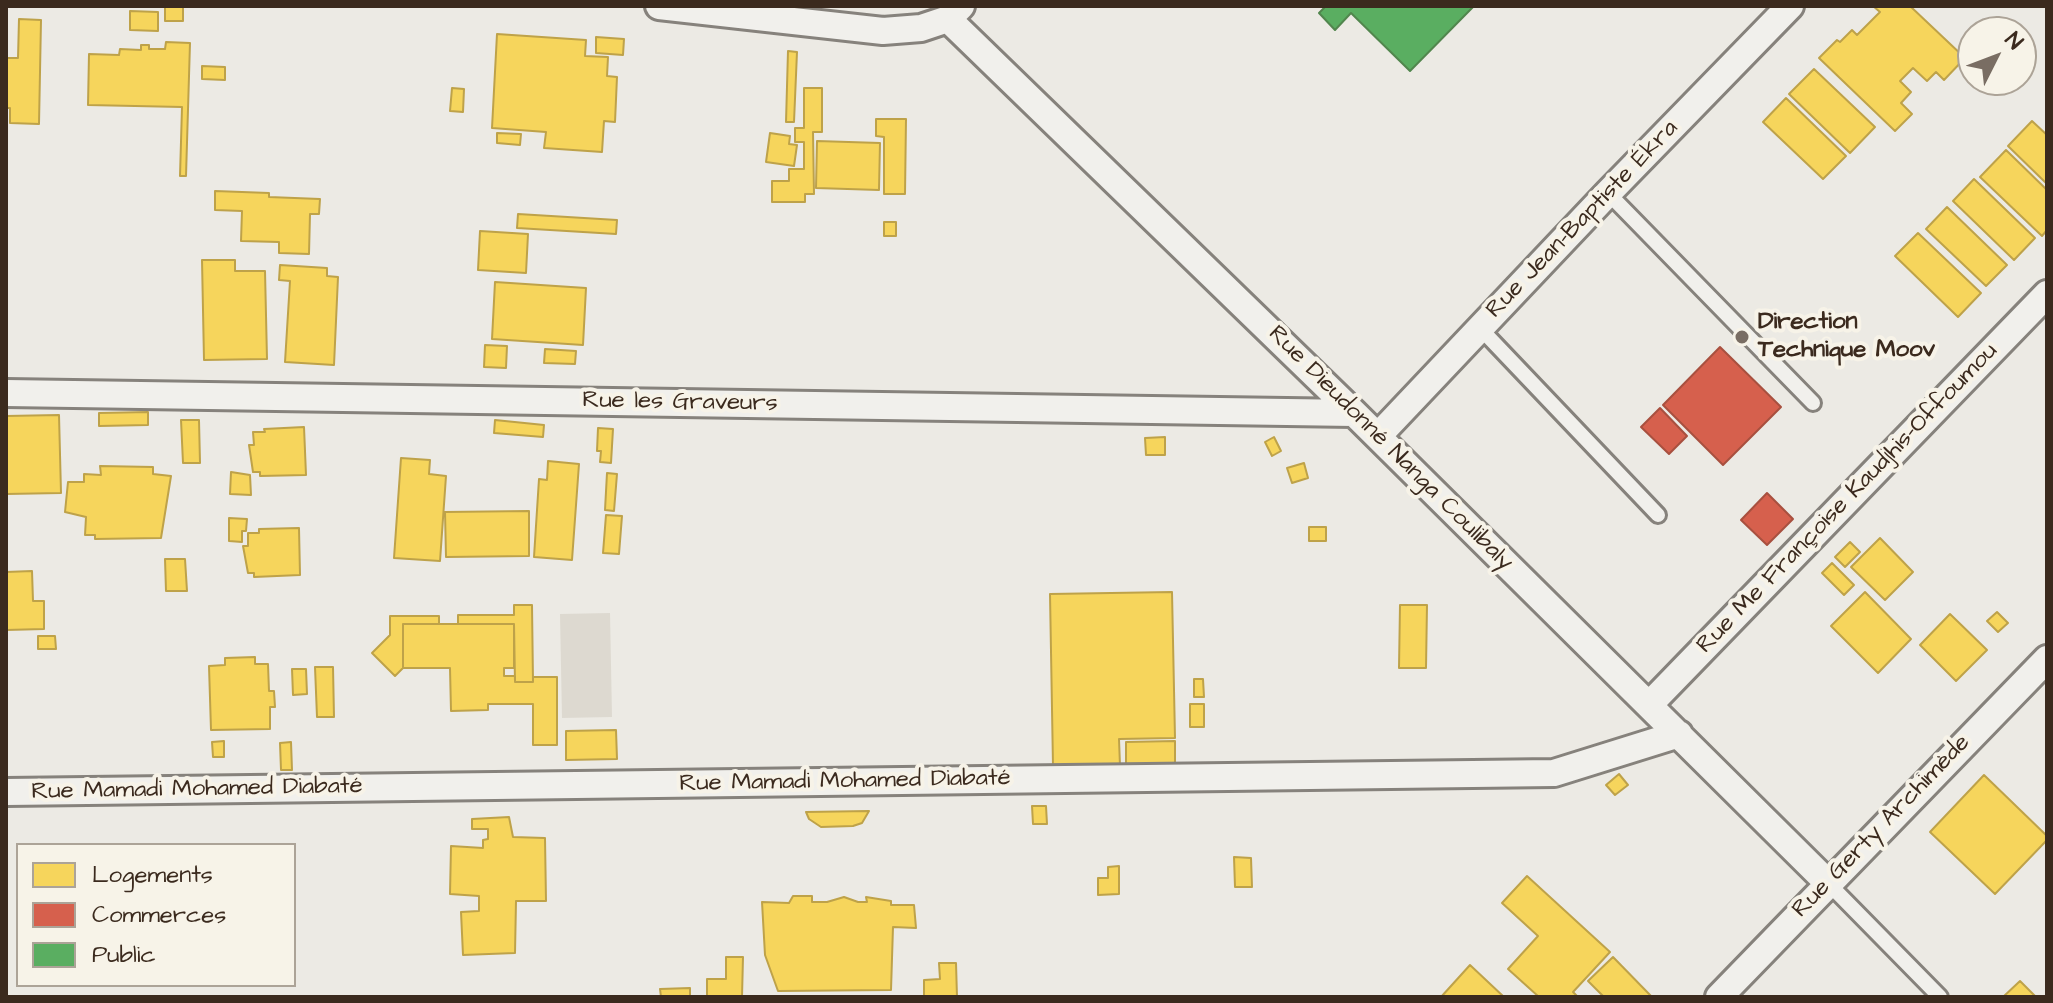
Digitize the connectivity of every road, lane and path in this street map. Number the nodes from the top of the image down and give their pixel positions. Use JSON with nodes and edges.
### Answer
{"nodes":[{"id":1,"x":659,"y":6,"type":"edge"},
{"id":2,"x":1790,"y":6,"type":"edge"},
{"id":3,"x":955,"y":12,"type":"edge"},
{"id":4,"x":1608,"y":193,"type":"junction"},
{"id":5,"x":2047,"y":294,"type":"edge"},
{"id":6,"x":1480,"y":328,"type":"junction"},
{"id":7,"x":6,"y":393,"type":"edge"},
{"id":8,"x":1813,"y":403,"type":"dead end"},
{"id":9,"x":1354,"y":413,"type":"junction"},
{"id":10,"x":1378,"y":436,"type":"junction"},
{"id":11,"x":1658,"y":515,"type":"dead end"},
{"id":12,"x":2047,"y":659,"type":"edge"},
{"id":13,"x":1649,"y":705,"type":"junction"},
{"id":14,"x":1679,"y":734,"type":"junction"},
{"id":15,"x":6,"y":792,"type":"edge"},
{"id":16,"x":1828,"y":883,"type":"junction"},
{"id":17,"x":1719,"y":997,"type":"edge"},
{"id":18,"x":1940,"y":997,"type":"edge"}],
"edges":[{"from":1,"to":3,"type":"street"},
{"from":2,"to":4,"type":"street","name":"Rue Jean-Baptiste Ékra"},
{"from":3,"to":9,"type":"street","name":"Rue Dieudonné Nanga Coulibaly"},
{"from":4,"to":6,"type":"street","name":"Rue Jean-Baptiste Ékra"},
{"from":4,"to":8,"type":"lane"},
{"from":5,"to":13,"type":"street","name":"Rue Me Françoise Kaudjhis-Offoumou"},
{"from":6,"to":10,"type":"street","name":"Rue Jean-Baptiste Ékra"},
{"from":6,"to":11,"type":"lane"},
{"from":7,"to":9,"type":"street","name":"Rue les Graveurs"},
{"from":9,"to":10,"type":"street","name":"Rue Dieudonné Nanga Coulibaly"},
{"from":10,"to":13,"type":"street","name":"Rue Dieudonné Nanga Coulibaly"},
{"from":12,"to":16,"type":"street","name":"Rue Gerty Archimède"},
{"from":13,"to":14,"type":"street","name":"Rue Dieudonné Nanga Coulibaly"},
{"from":14,"to":15,"type":"street","name":"Rue Mamadi Mohamed Diabaté"},
{"from":14,"to":16,"type":"street","name":"Rue Dieudonné Nanga Coulibaly"},
{"from":16,"to":17,"type":"street","name":"Rue Gerty Archimède"},
{"from":16,"to":18,"type":"lane"}]}
